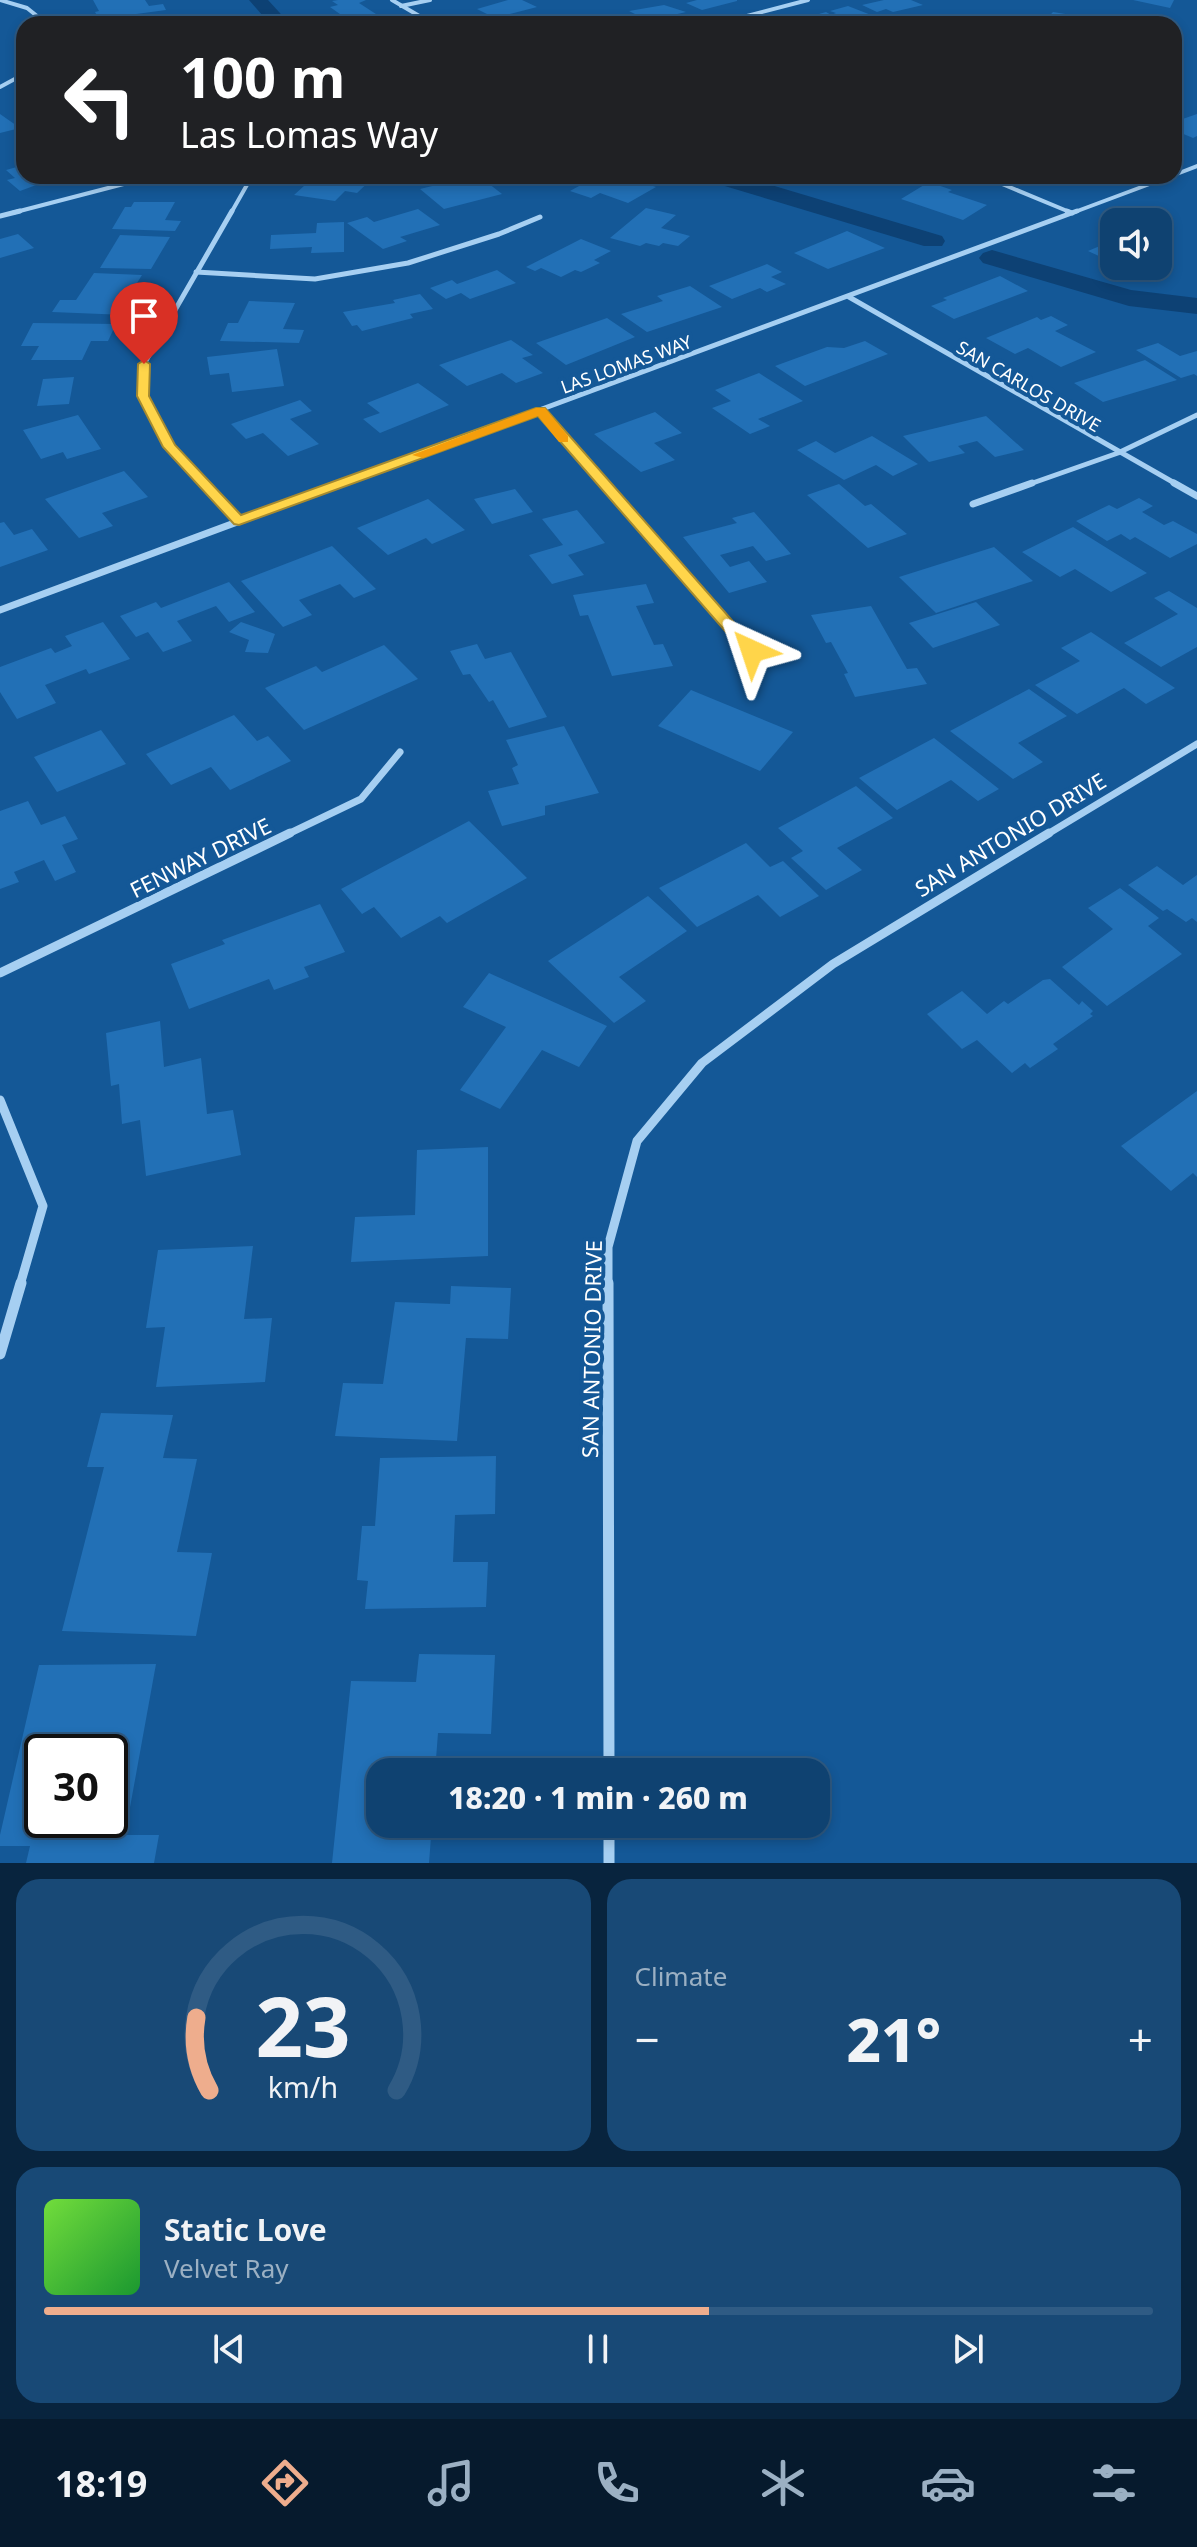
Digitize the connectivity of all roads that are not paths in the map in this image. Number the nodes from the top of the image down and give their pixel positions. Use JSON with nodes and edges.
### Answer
{"nodes":[{"id":1,"x":0,"y":0,"type":"edge"},
{"id":2,"x":392,"y":0,"type":"edge"},
{"id":3,"x":430,"y":0,"type":"edge"},
{"id":4,"x":808,"y":0,"type":"edge"},
{"id":5,"x":400,"y":6,"type":"junction"},
{"id":6,"x":37,"y":16,"type":"edge"},
{"id":7,"x":418,"y":16,"type":"edge"},
{"id":8,"x":747,"y":16,"type":"edge"},
{"id":9,"x":124,"y":184,"type":"edge"},
{"id":10,"x":247,"y":184,"type":"edge"},
{"id":11,"x":1002,"y":184,"type":"edge"},
{"id":12,"x":1148,"y":184,"type":"edge"},
{"id":13,"x":1072,"y":213,"type":"junction"},
{"id":14,"x":0,"y":216,"type":"edge"},
{"id":15,"x":540,"y":217,"type":"dead end"},
{"id":16,"x":196,"y":272,"type":"junction"},
{"id":17,"x":849,"y":297,"type":"junction"},
{"id":18,"x":540,"y":411,"type":"junction"},
{"id":19,"x":1197,"y":415,"type":"edge"},
{"id":20,"x":1118,"y":453,"type":"junction"},
{"id":21,"x":1197,"y":496,"type":"edge"},
{"id":22,"x":973,"y":504,"type":"dead end"},
{"id":23,"x":239,"y":521,"type":"junction"},
{"id":24,"x":0,"y":610,"type":"edge"},
{"id":25,"x":752,"y":651,"type":"dead end"},
{"id":26,"x":1197,"y":744,"type":"edge"},
{"id":27,"x":400,"y":752,"type":"dead end"},
{"id":28,"x":0,"y":973,"type":"edge"},
{"id":29,"x":0,"y":1100,"type":"edge"},
{"id":30,"x":0,"y":1354,"type":"edge"},
{"id":31,"x":609,"y":1758,"type":"edge"},
{"id":32,"x":609,"y":1838,"type":"edge"},
{"id":33,"x":609,"y":1863,"type":"edge"}],
"edges":[{"from":1,"to":6,"type":"street"},
{"from":2,"to":5,"type":"street"},
{"from":3,"to":5,"type":"street"},
{"from":4,"to":8,"type":"street"},
{"from":5,"to":7,"type":"street"},
{"from":9,"to":14,"type":"street"},
{"from":10,"to":16,"type":"street"},
{"from":11,"to":13,"type":"street"},
{"from":12,"to":13,"type":"street","name":"LAS LOMAS WAY"},
{"from":13,"to":17,"type":"street","name":"LAS LOMAS WAY"},
{"from":15,"to":16,"type":"street"},
{"from":16,"to":23,"type":"street"},
{"from":17,"to":18,"type":"street","name":"LAS LOMAS WAY"},
{"from":17,"to":20,"type":"street","name":"SAN CARLOS DRIVE"},
{"from":18,"to":23,"type":"street","name":"LAS LOMAS WAY"},
{"from":18,"to":25,"type":"street"},
{"from":19,"to":20,"type":"street"},
{"from":20,"to":21,"type":"street","name":"SAN CARLOS DRIVE"},
{"from":20,"to":22,"type":"street"},
{"from":23,"to":24,"type":"street","name":"LAS LOMAS WAY"},
{"from":26,"to":31,"type":"street","name":"SAN ANTONIO DRIVE"},
{"from":27,"to":28,"type":"street","name":"FENWAY DRIVE"},
{"from":29,"to":30,"type":"street"},
{"from":32,"to":33,"type":"street"}]}
